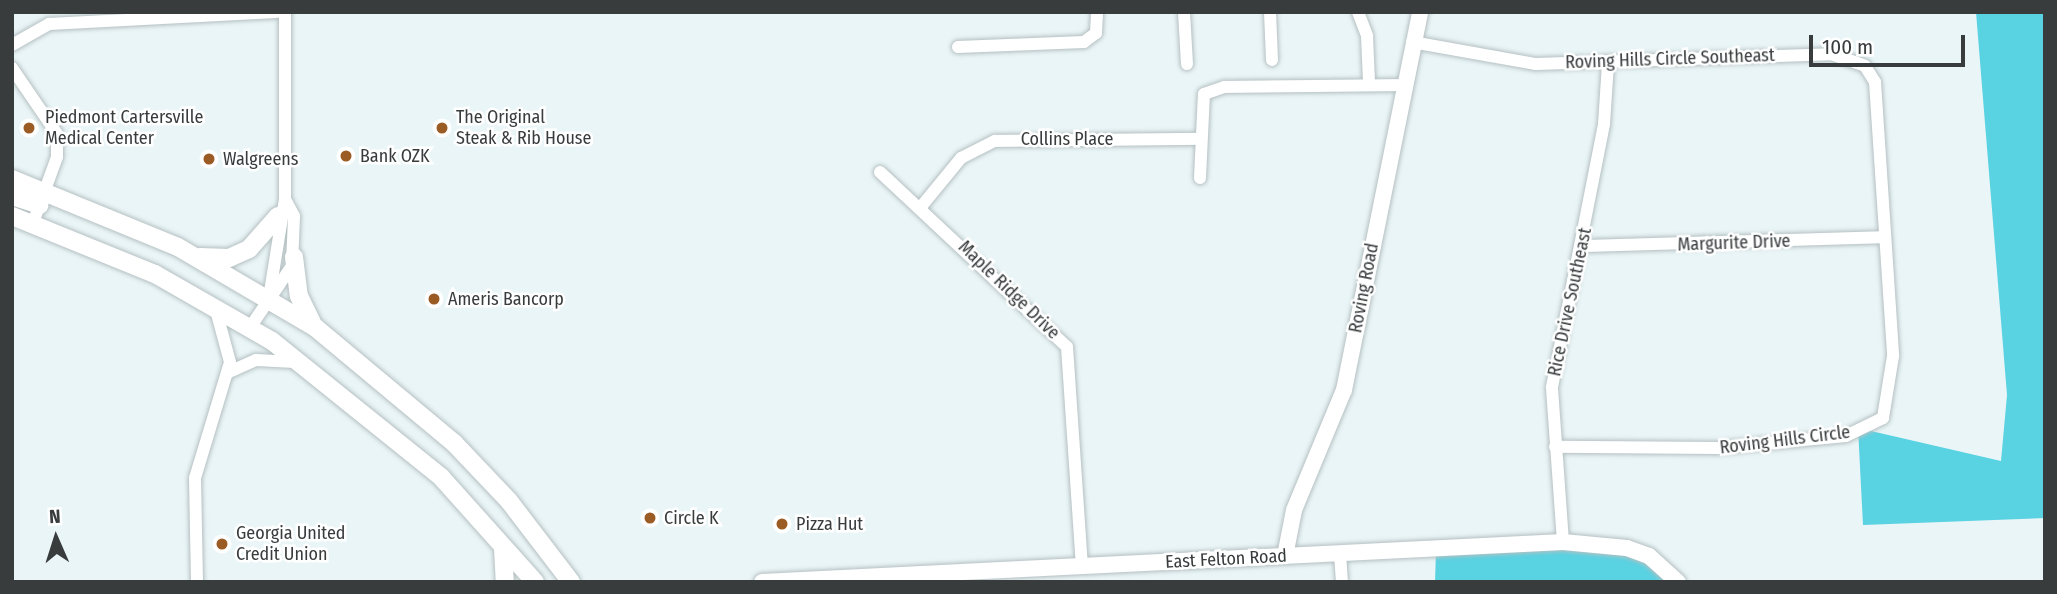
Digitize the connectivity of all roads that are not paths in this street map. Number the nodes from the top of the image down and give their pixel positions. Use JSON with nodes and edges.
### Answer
{"nodes":[{"id":1,"x":276,"y":12,"type":"edge"},
{"id":2,"x":285,"y":12,"type":"edge"},
{"id":3,"x":1097,"y":12,"type":"edge"},
{"id":4,"x":1184,"y":12,"type":"edge"},
{"id":5,"x":1270,"y":12,"type":"edge"},
{"id":6,"x":1358,"y":12,"type":"edge"},
{"id":7,"x":1420,"y":12,"type":"edge"},
{"id":8,"x":1412,"y":42,"type":"junction"},
{"id":9,"x":12,"y":45,"type":"edge"},
{"id":10,"x":958,"y":47,"type":"dead end"},
{"id":11,"x":1272,"y":60,"type":"dead end"},
{"id":12,"x":1608,"y":63,"type":"junction"},
{"id":13,"x":1187,"y":64,"type":"dead end"},
{"id":14,"x":12,"y":68,"type":"edge"},
{"id":15,"x":1369,"y":82,"type":"junction"},
{"id":16,"x":1402,"y":85,"type":"junction"},
{"id":17,"x":1880,"y":125,"type":"joint"},
{"id":18,"x":1200,"y":139,"type":"junction"},
{"id":19,"x":880,"y":172,"type":"dead end"},
{"id":20,"x":1200,"y":178,"type":"dead end"},
{"id":21,"x":12,"y":179,"type":"edge"},
{"id":22,"x":12,"y":196,"type":"edge"},
{"id":23,"x":43,"y":197,"type":"junction"},
{"id":24,"x":285,"y":199,"type":"junction"},
{"id":25,"x":920,"y":208,"type":"junction"},
{"id":26,"x":12,"y":216,"type":"edge"},
{"id":27,"x":278,"y":216,"type":"junction"},
{"id":28,"x":33,"y":223,"type":"junction"},
{"id":29,"x":1884,"y":237,"type":"junction"},
{"id":30,"x":1583,"y":247,"type":"junction"},
{"id":31,"x":198,"y":257,"type":"junction"},
{"id":32,"x":294,"y":257,"type":"junction"},
{"id":33,"x":269,"y":298,"type":"junction"},
{"id":34,"x":212,"y":304,"type":"junction"},
{"id":35,"x":250,"y":326,"type":"junction"},
{"id":36,"x":316,"y":328,"type":"junction"},
{"id":37,"x":306,"y":364,"type":"junction"},
{"id":38,"x":229,"y":372,"type":"junction"},
{"id":39,"x":1555,"y":447,"type":"junction"},
{"id":40,"x":500,"y":538,"type":"junction"},
{"id":41,"x":1563,"y":542,"type":"junction"},
{"id":42,"x":1340,"y":554,"type":"junction"},
{"id":43,"x":1285,"y":556,"type":"junction"},
{"id":44,"x":1082,"y":565,"type":"junction"},
{"id":45,"x":991,"y":576,"type":"edge"},
{"id":46,"x":197,"y":582,"type":"edge"},
{"id":47,"x":506,"y":582,"type":"edge"},
{"id":48,"x":536,"y":582,"type":"edge"},
{"id":49,"x":571,"y":582,"type":"edge"},
{"id":50,"x":762,"y":582,"type":"edge"},
{"id":51,"x":1342,"y":582,"type":"edge"},
{"id":52,"x":1678,"y":582,"type":"edge"}],
"edges":[{"from":1,"to":9,"type":"street"},
{"from":2,"to":24,"type":"street"},
{"from":3,"to":10,"type":"street"},
{"from":4,"to":13,"type":"street"},
{"from":5,"to":11,"type":"street"},
{"from":6,"to":15,"type":"street"},
{"from":7,"to":8,"type":"street","name":"Roving Road"},
{"from":8,"to":12,"type":"street","name":"Roving Hills Circle Southeast"},
{"from":8,"to":16,"type":"street","name":"Roving Road"},
{"from":12,"to":17,"type":"street","name":"Roving Hills Circle Southeast"},
{"from":12,"to":30,"type":"street","name":"Rice Drive Southeast"},
{"from":14,"to":23,"type":"street"},
{"from":15,"to":16,"type":"street"},
{"from":15,"to":18,"type":"street"},
{"from":16,"to":43,"type":"street","name":"Roving Road"},
{"from":17,"to":29,"type":"street","name":"Roving Hills Circle"},
{"from":18,"to":20,"type":"street"},
{"from":18,"to":25,"type":"street","name":"Collins Place"},
{"from":19,"to":25,"type":"street","name":"Maple Ridge Drive"},
{"from":21,"to":23,"type":"main road"},
{"from":22,"to":23,"type":"main road"},
{"from":23,"to":28,"type":"street"},
{"from":23,"to":31,"type":"main road"},
{"from":24,"to":27,"type":"street"},
{"from":24,"to":32,"type":"street"},
{"from":25,"to":44,"type":"street","name":"Maple Ridge Drive"},
{"from":26,"to":28,"type":"main road"},
{"from":27,"to":31,"type":"main road"},
{"from":27,"to":33,"type":"street"},
{"from":28,"to":34,"type":"main road"},
{"from":29,"to":30,"type":"street","name":"Margurite Drive"},
{"from":29,"to":39,"type":"street","name":"Roving Hills Circle"},
{"from":30,"to":39,"type":"street","name":"Rice Drive Southeast"},
{"from":31,"to":33,"type":"main road"},
{"from":32,"to":33,"type":"street"},
{"from":32,"to":36,"type":"main road"},
{"from":33,"to":35,"type":"street"},
{"from":33,"to":36,"type":"main road"},
{"from":34,"to":35,"type":"main road"},
{"from":34,"to":38,"type":"street"},
{"from":35,"to":37,"type":"main road"},
{"from":36,"to":49,"type":"main road"},
{"from":37,"to":38,"type":"street"},
{"from":37,"to":40,"type":"main road"},
{"from":38,"to":46,"type":"street"},
{"from":39,"to":41,"type":"street","name":"Rice Drive Southeast"},
{"from":40,"to":47,"type":"main road"},
{"from":40,"to":48,"type":"main road"},
{"from":41,"to":42,"type":"street","name":"East Felton Road"},
{"from":41,"to":52,"type":"street","name":"East Felton Road"},
{"from":42,"to":43,"type":"street","name":"East Felton Road"},
{"from":42,"to":51,"type":"street"},
{"from":43,"to":44,"type":"street","name":"East Felton Road"},
{"from":44,"to":45,"type":"street","name":"East Felton Road"},
{"from":45,"to":50,"type":"street","name":"East Felton Road"}]}
